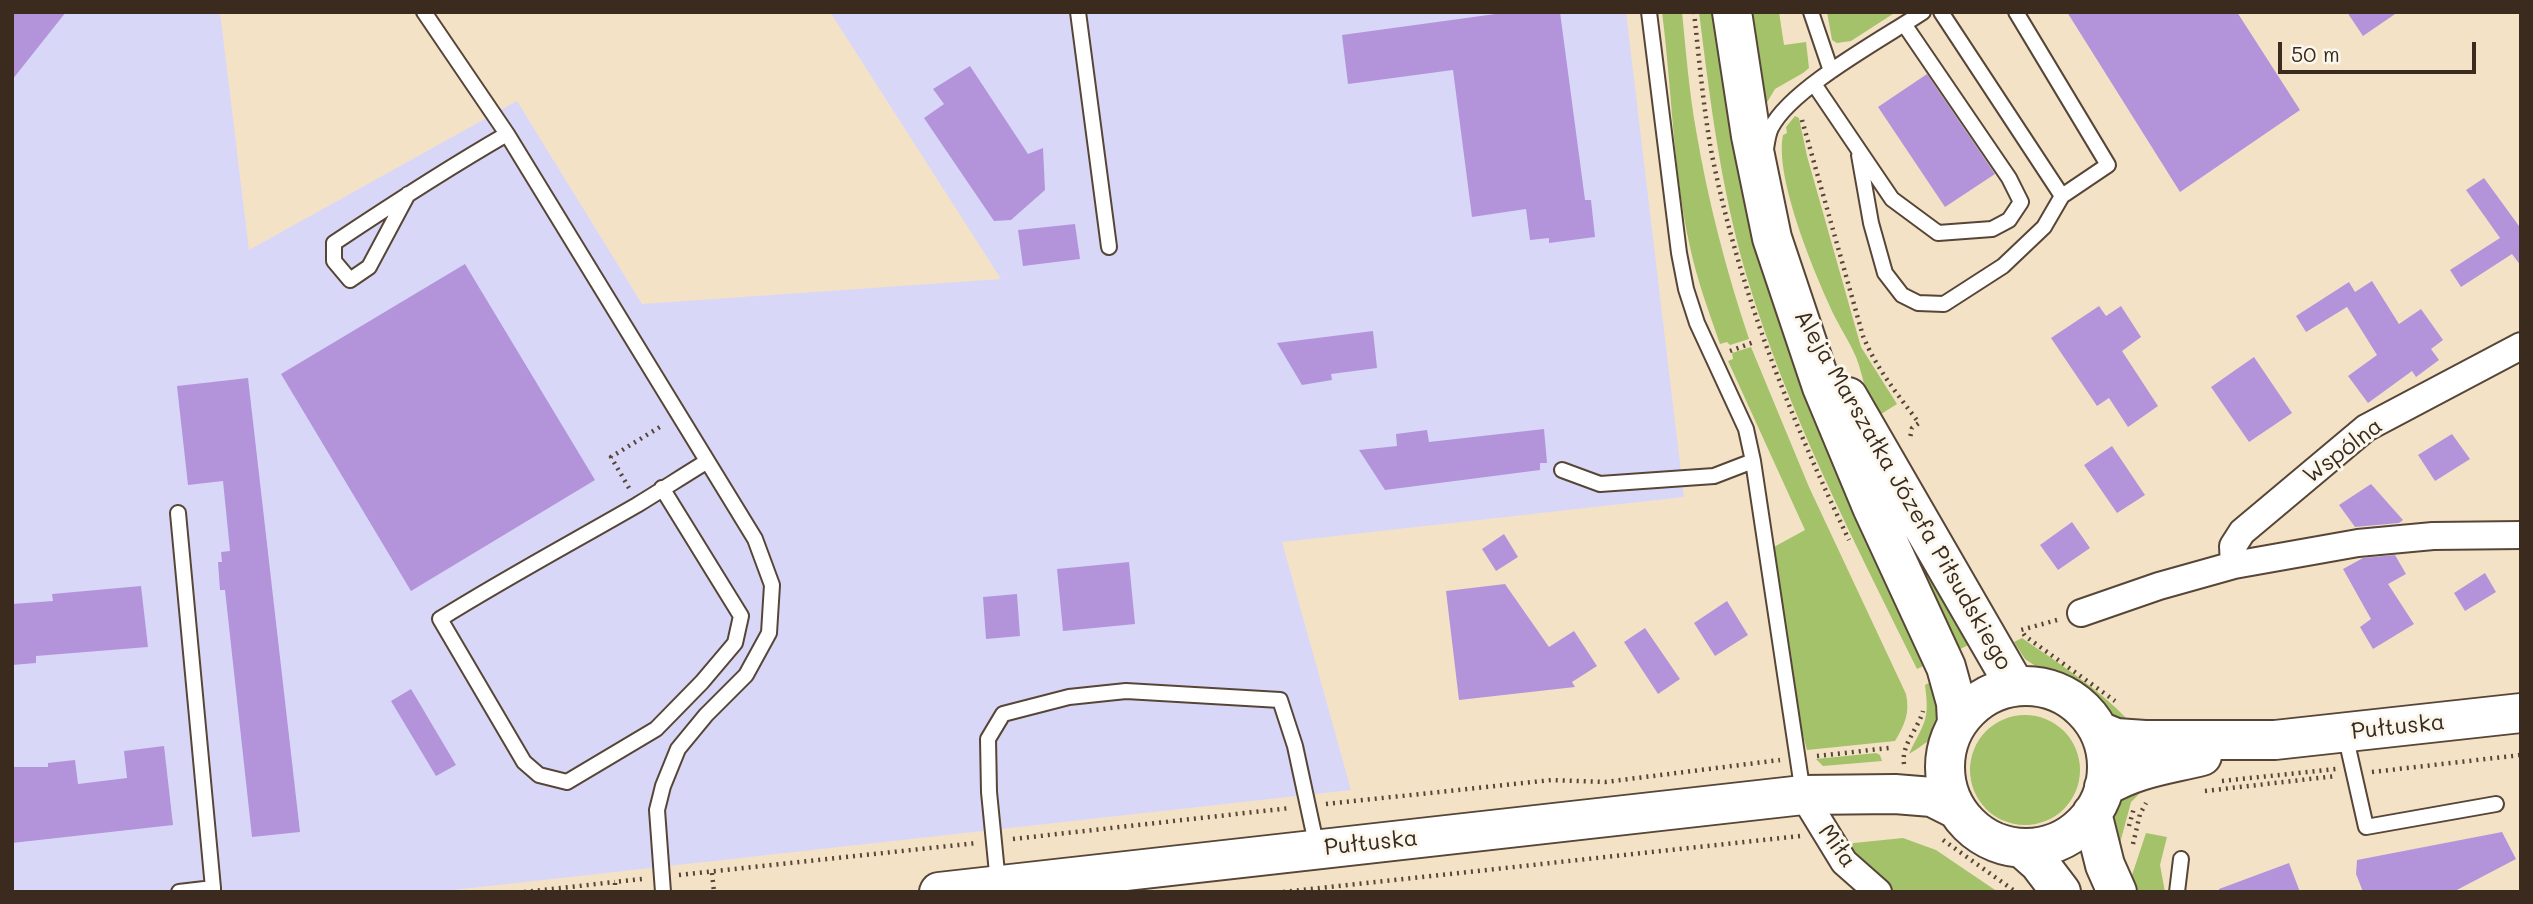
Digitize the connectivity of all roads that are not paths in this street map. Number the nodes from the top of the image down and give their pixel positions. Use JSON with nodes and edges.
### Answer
{"nodes":[{"id":1,"x":424,"y":12,"type":"edge"},
{"id":2,"x":1078,"y":12,"type":"edge"},
{"id":3,"x":1649,"y":12,"type":"edge"},
{"id":4,"x":1732,"y":12,"type":"edge"},
{"id":5,"x":1811,"y":12,"type":"edge"},
{"id":6,"x":1923,"y":12,"type":"edge"},
{"id":7,"x":1941,"y":12,"type":"edge"},
{"id":8,"x":2017,"y":12,"type":"edge"},
{"id":9,"x":1904,"y":24,"type":"junction"},
{"id":10,"x":1831,"y":71,"type":"junction"},
{"id":11,"x":1814,"y":85,"type":"junction"},
{"id":12,"x":507,"y":134,"type":"junction"},
{"id":13,"x":1858,"y":150,"type":"junction"},
{"id":14,"x":1763,"y":192,"type":"junction"},
{"id":15,"x":408,"y":194,"type":"junction"},
{"id":16,"x":2062,"y":196,"type":"junction"},
{"id":17,"x":1109,"y":247,"type":"dead end"},
{"id":18,"x":1790,"y":293,"type":"junction"},
{"id":19,"x":2521,"y":346,"type":"edge"},
{"id":20,"x":1753,"y":461,"type":"junction"},
{"id":21,"x":706,"y":462,"type":"junction"},
{"id":22,"x":1562,"y":470,"type":"dead end"},
{"id":23,"x":662,"y":488,"type":"junction"},
{"id":24,"x":178,"y":513,"type":"dead end"},
{"id":25,"x":2521,"y":535,"type":"edge"},
{"id":26,"x":2234,"y":565,"type":"junction"},
{"id":27,"x":2081,"y":613,"type":"road end"},
{"id":28,"x":2015,"y":686,"type":"junction"},
{"id":29,"x":2521,"y":713,"type":"edge"},
{"id":30,"x":2099,"y":731,"type":"junction"},
{"id":31,"x":1952,"y":736,"type":"junction"},
{"id":32,"x":2275,"y":740,"type":"junction"},
{"id":33,"x":2349,"y":758,"type":"junction"},
{"id":34,"x":1803,"y":795,"type":"junction"},
{"id":35,"x":2111,"y":801,"type":"junction"},
{"id":36,"x":2496,"y":804,"type":"dead end"},
{"id":37,"x":1944,"y":821,"type":"junction"},
{"id":38,"x":2022,"y":848,"type":"junction"},
{"id":39,"x":1317,"y":849,"type":"junction"},
{"id":40,"x":2181,"y":859,"type":"dead end"},
{"id":41,"x":998,"y":885,"type":"junction"},
{"id":42,"x":213,"y":890,"type":"edge"},
{"id":43,"x":179,"y":892,"type":"edge"},
{"id":44,"x":663,"y":892,"type":"edge"},
{"id":45,"x":939,"y":892,"type":"edge"},
{"id":46,"x":1878,"y":892,"type":"edge"},
{"id":47,"x":2061,"y":892,"type":"edge"},
{"id":48,"x":2117,"y":892,"type":"edge"},
{"id":49,"x":2177,"y":892,"type":"edge"}],
"edges":[{"from":1,"to":12,"type":"lane"},
{"from":2,"to":17,"type":"lane"},
{"from":3,"to":20,"type":"lane"},
{"from":4,"to":14,"type":"main road","name":"Aleja Marszałka Józefa Piłsudskiego"},
{"from":5,"to":10,"type":"lane"},
{"from":6,"to":9,"type":"lane"},
{"from":7,"to":16,"type":"lane"},
{"from":8,"to":16,"type":"lane"},
{"from":9,"to":10,"type":"lane"},
{"from":9,"to":13,"type":"lane"},
{"from":10,"to":11,"type":"lane"},
{"from":11,"to":13,"type":"lane"},
{"from":11,"to":14,"type":"lane"},
{"from":12,"to":15,"type":"lane"},
{"from":12,"to":21,"type":"lane"},
{"from":13,"to":16,"type":"lane"},
{"from":14,"to":18,"type":"main road","name":"Aleja Marszałka Józefa Piłsudskiego"},
{"from":15,"to":15,"type":"lane"},
{"from":18,"to":28,"type":"main road","name":"Aleja Marszałka Józefa Piłsudskiego"},
{"from":18,"to":31,"type":"main road","name":"Aleja Marszałka Józefa Piłsudskiego"},
{"from":19,"to":26,"type":"street","name":"Wspólna"},
{"from":20,"to":22,"type":"lane"},
{"from":20,"to":34,"type":"lane"},
{"from":21,"to":23,"type":"lane"},
{"from":21,"to":44,"type":"lane"},
{"from":23,"to":23,"type":"lane"},
{"from":24,"to":42,"type":"lane"},
{"from":25,"to":26,"type":"street"},
{"from":26,"to":27,"type":"street"},
{"from":28,"to":30,"type":"main road"},
{"from":28,"to":31,"type":"main road"},
{"from":29,"to":33,"type":"main road","name":"Pułtuska"},
{"from":30,"to":32,"type":"main road","name":"Pułtuska"},
{"from":30,"to":35,"type":"main road"},
{"from":31,"to":34,"type":"main road","name":"Pułtuska"},
{"from":31,"to":37,"type":"main road"},
{"from":32,"to":33,"type":"main road","name":"Pułtuska"},
{"from":32,"to":35,"type":"main road","name":"Pułtuska"},
{"from":33,"to":36,"type":"lane"},
{"from":34,"to":37,"type":"main road","name":"Pułtuska"},
{"from":34,"to":39,"type":"main road","name":"Pułtuska"},
{"from":34,"to":46,"type":"street","name":"Miła"},
{"from":35,"to":38,"type":"main road"},
{"from":35,"to":48,"type":"main road"},
{"from":37,"to":38,"type":"main road"},
{"from":38,"to":47,"type":"main road"},
{"from":39,"to":41,"type":"main road","name":"Pułtuska"},
{"from":39,"to":41,"type":"lane"},
{"from":40,"to":49,"type":"lane"},
{"from":41,"to":45,"type":"main road","name":"Pułtuska"},
{"from":42,"to":43,"type":"lane"}]}
